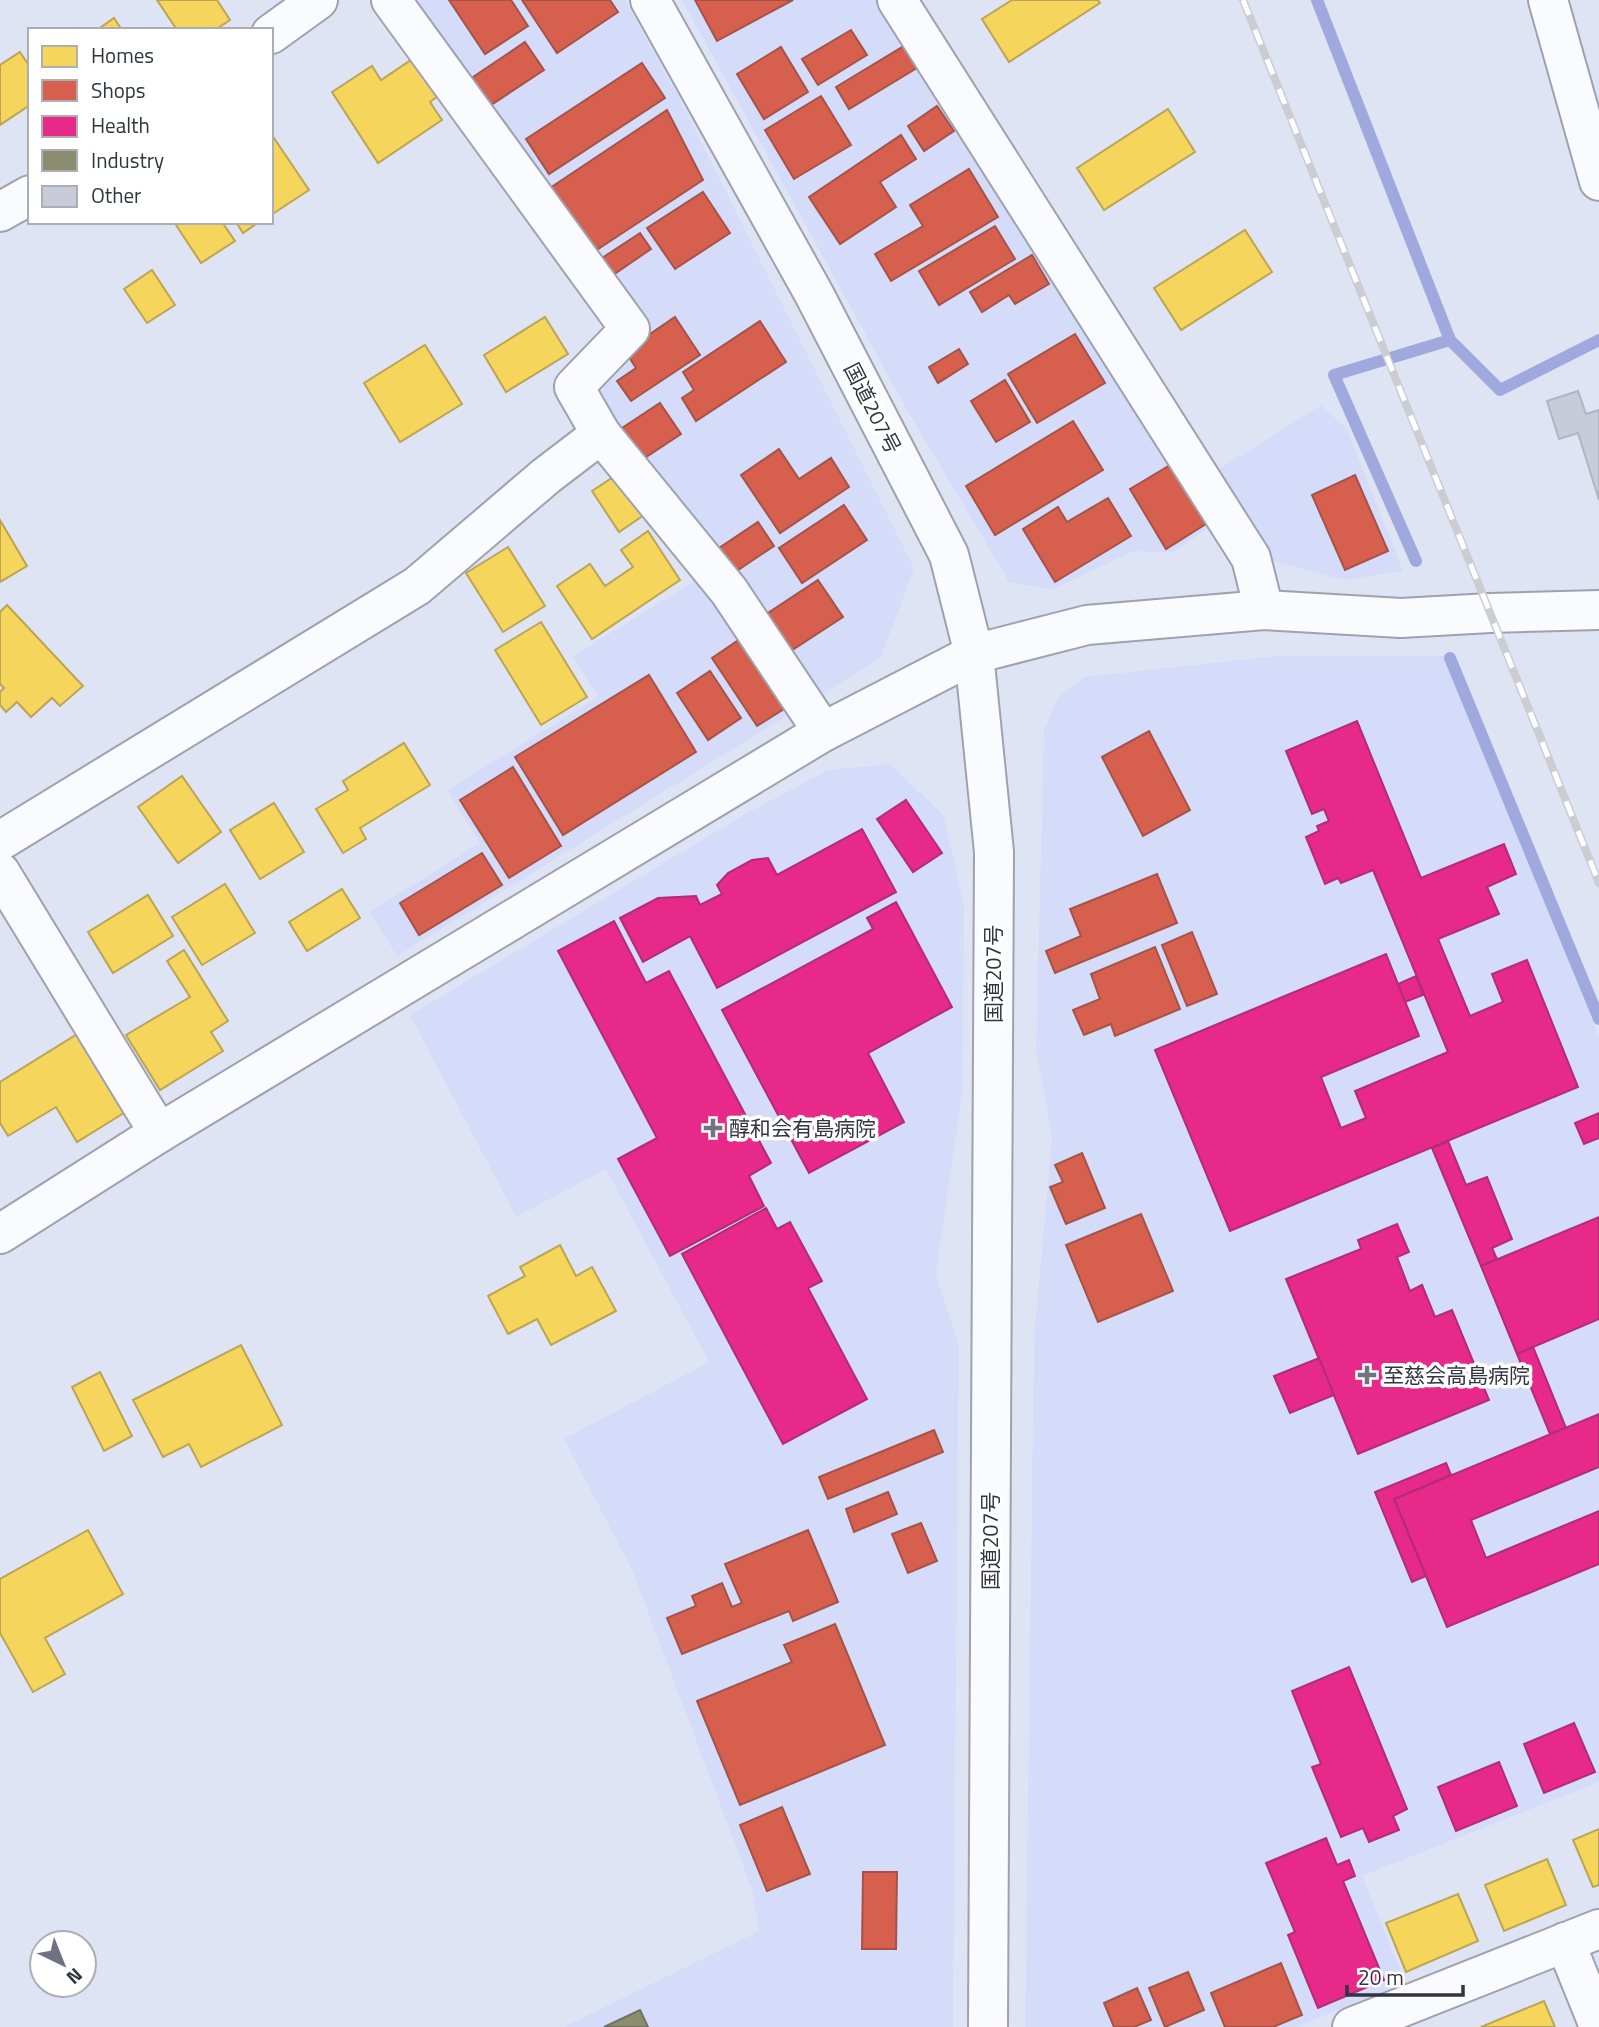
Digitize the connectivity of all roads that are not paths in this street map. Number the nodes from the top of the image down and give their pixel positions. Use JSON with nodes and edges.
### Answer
{"nodes":[{"id":1,"x":391,"y":0,"type":"edge"},
{"id":2,"x":650,"y":0,"type":"edge"},
{"id":3,"x":897,"y":0,"type":"edge"},
{"id":4,"x":1548,"y":0,"type":"edge"},
{"id":5,"x":308,"y":3,"type":"edge"},
{"id":6,"x":273,"y":32,"type":"edge"},
{"id":7,"x":1599,"y":181,"type":"edge"},
{"id":8,"x":28,"y":196,"type":"edge"},
{"id":9,"x":0,"y":212,"type":"edge"},
{"id":10,"x":600,"y":434,"type":"junction"},
{"id":11,"x":1264,"y":610,"type":"junction"},
{"id":12,"x":1599,"y":610,"type":"edge"},
{"id":13,"x":974,"y":654,"type":"junction"},
{"id":14,"x":823,"y":732,"type":"junction"},
{"id":15,"x":0,"y":841,"type":"edge"},
{"id":16,"x":0,"y":872,"type":"edge"},
{"id":17,"x":159,"y":1133,"type":"junction"},
{"id":18,"x":0,"y":1234,"type":"edge"},
{"id":19,"x":1582,"y":1936,"type":"edge"},
{"id":20,"x":1599,"y":2026,"type":"edge"},
{"id":21,"x":988,"y":2027,"type":"edge"},
{"id":22,"x":1352,"y":2027,"type":"edge"}],
"edges":[{"from":1,"to":10,"type":"main road"},
{"from":2,"to":13,"type":"main road","name":"国道207号"},
{"from":3,"to":11,"type":"main road"},
{"from":4,"to":7,"type":"main road"},
{"from":5,"to":6,"type":"main road"},
{"from":8,"to":9,"type":"main road"},
{"from":10,"to":14,"type":"main road"},
{"from":10,"to":15,"type":"main road"},
{"from":11,"to":12,"type":"main road"},
{"from":11,"to":13,"type":"main road"},
{"from":13,"to":14,"type":"main road"},
{"from":13,"to":21,"type":"main road","name":"国道207号"},
{"from":14,"to":17,"type":"main road"},
{"from":16,"to":17,"type":"main road"},
{"from":17,"to":18,"type":"main road"},
{"from":19,"to":20,"type":"main road"},
{"from":19,"to":22,"type":"main road"}]}
